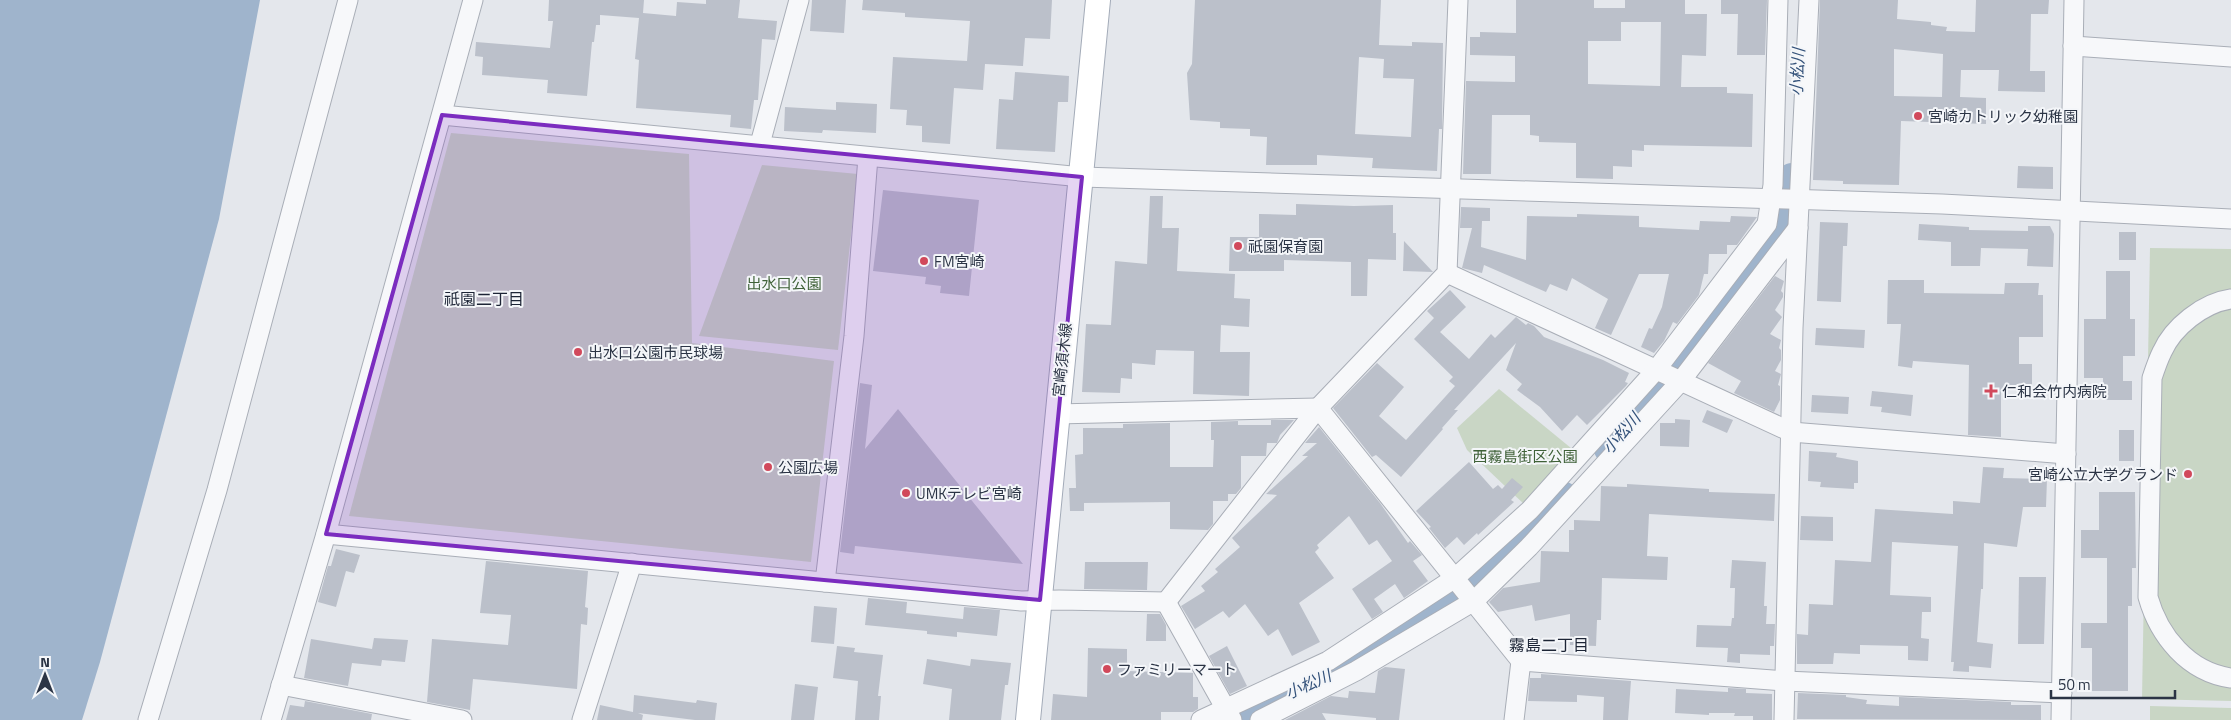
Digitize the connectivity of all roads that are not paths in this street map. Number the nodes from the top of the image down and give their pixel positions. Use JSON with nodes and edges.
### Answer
{"nodes":[{"id":1,"x":348,"y":0,"type":"edge"},
{"id":2,"x":474,"y":0,"type":"edge"},
{"id":3,"x":799,"y":0,"type":"edge"},
{"id":4,"x":1098,"y":0,"type":"edge"},
{"id":5,"x":1458,"y":0,"type":"edge"},
{"id":6,"x":1778,"y":0,"type":"edge"},
{"id":7,"x":1810,"y":0,"type":"edge"},
{"id":8,"x":2074,"y":0,"type":"edge"},
{"id":9,"x":2073,"y":46,"type":"junction"},
{"id":10,"x":2231,"y":58,"type":"edge"},
{"id":11,"x":442,"y":115,"type":"junction"},
{"id":12,"x":760,"y":144,"type":"junction"},
{"id":13,"x":868,"y":157,"type":"junction"},
{"id":14,"x":1082,"y":177,"type":"junction"},
{"id":15,"x":1450,"y":188,"type":"junction"},
{"id":16,"x":1771,"y":200,"type":"junction"},
{"id":17,"x":1799,"y":201,"type":"junction"},
{"id":18,"x":2070,"y":210,"type":"junction"},
{"id":19,"x":2231,"y":219,"type":"edge"},
{"id":20,"x":1798,"y":228,"type":"junction"},
{"id":21,"x":1447,"y":274,"type":"junction"},
{"id":22,"x":2231,"y":298,"type":"edge"},
{"id":23,"x":1668,"y":376,"type":"junction"},
{"id":24,"x":1318,"y":408,"type":"junction"},
{"id":25,"x":1056,"y":414,"type":"junction"},
{"id":26,"x":1791,"y":432,"type":"junction"},
{"id":27,"x":2066,"y":454,"type":"junction"},
{"id":28,"x":326,"y":534,"type":"junction"},
{"id":29,"x":632,"y":563,"type":"junction"},
{"id":30,"x":1455,"y":578,"type":"junction"},
{"id":31,"x":825,"y":582,"type":"junction"},
{"id":32,"x":1040,"y":600,"type":"junction"},
{"id":33,"x":1474,"y":601,"type":"junction"},
{"id":34,"x":1166,"y":602,"type":"junction"},
{"id":35,"x":1521,"y":661,"type":"junction"},
{"id":36,"x":2231,"y":678,"type":"edge"},
{"id":37,"x":1785,"y":680,"type":"junction"},
{"id":38,"x":281,"y":685,"type":"junction"},
{"id":39,"x":2062,"y":693,"type":"junction"},
{"id":40,"x":1228,"y":714,"type":"edge"},
{"id":41,"x":148,"y":720,"type":"edge"},
{"id":42,"x":271,"y":720,"type":"edge"},
{"id":43,"x":462,"y":720,"type":"edge"},
{"id":44,"x":582,"y":720,"type":"edge"},
{"id":45,"x":1028,"y":720,"type":"edge"},
{"id":46,"x":1201,"y":720,"type":"edge"},
{"id":47,"x":1260,"y":720,"type":"edge"},
{"id":48,"x":1514,"y":720,"type":"edge"},
{"id":49,"x":1784,"y":720,"type":"edge"},
{"id":50,"x":2061,"y":720,"type":"edge"}],
"edges":[{"from":1,"to":41,"type":"street"},
{"from":2,"to":11,"type":"street"},
{"from":3,"to":12,"type":"street"},
{"from":4,"to":14,"type":"main road","name":"宮崎須木線"},
{"from":5,"to":15,"type":"street"},
{"from":6,"to":16,"type":"street"},
{"from":7,"to":17,"type":"street"},
{"from":8,"to":9,"type":"street"},
{"from":9,"to":10,"type":"street"},
{"from":9,"to":18,"type":"street"},
{"from":11,"to":12,"type":"street"},
{"from":11,"to":28,"type":"street"},
{"from":12,"to":13,"type":"street"},
{"from":13,"to":14,"type":"street"},
{"from":13,"to":31,"type":"street"},
{"from":14,"to":15,"type":"street"},
{"from":14,"to":25,"type":"main road","name":"宮崎須木線"},
{"from":15,"to":16,"type":"street"},
{"from":15,"to":21,"type":"street"},
{"from":16,"to":17,"type":"street"},
{"from":16,"to":23,"type":"street"},
{"from":17,"to":18,"type":"street"},
{"from":17,"to":20,"type":"street"},
{"from":18,"to":19,"type":"street"},
{"from":18,"to":27,"type":"street"},
{"from":20,"to":23,"type":"street"},
{"from":20,"to":26,"type":"street"},
{"from":21,"to":23,"type":"street"},
{"from":21,"to":24,"type":"street"},
{"from":22,"to":36,"type":"street"},
{"from":23,"to":26,"type":"street"},
{"from":23,"to":30,"type":"street"},
{"from":23,"to":33,"type":"street"},
{"from":24,"to":25,"type":"street"},
{"from":24,"to":30,"type":"street"},
{"from":24,"to":34,"type":"street"},
{"from":25,"to":32,"type":"main road","name":"宮崎須木線"},
{"from":26,"to":27,"type":"street"},
{"from":26,"to":37,"type":"street"},
{"from":27,"to":39,"type":"street"},
{"from":28,"to":29,"type":"street"},
{"from":28,"to":38,"type":"street"},
{"from":29,"to":31,"type":"street"},
{"from":29,"to":44,"type":"street"},
{"from":30,"to":33,"type":"street"},
{"from":30,"to":40,"type":"street"},
{"from":31,"to":32,"type":"street"},
{"from":32,"to":34,"type":"street"},
{"from":32,"to":45,"type":"main road","name":"宮崎須木線"},
{"from":33,"to":35,"type":"street"},
{"from":33,"to":47,"type":"street"},
{"from":34,"to":40,"type":"street"},
{"from":35,"to":37,"type":"street"},
{"from":35,"to":48,"type":"street"},
{"from":37,"to":39,"type":"street"},
{"from":37,"to":49,"type":"street"},
{"from":38,"to":42,"type":"street"},
{"from":38,"to":43,"type":"street"},
{"from":39,"to":50,"type":"street"},
{"from":40,"to":46,"type":"street"}]}
